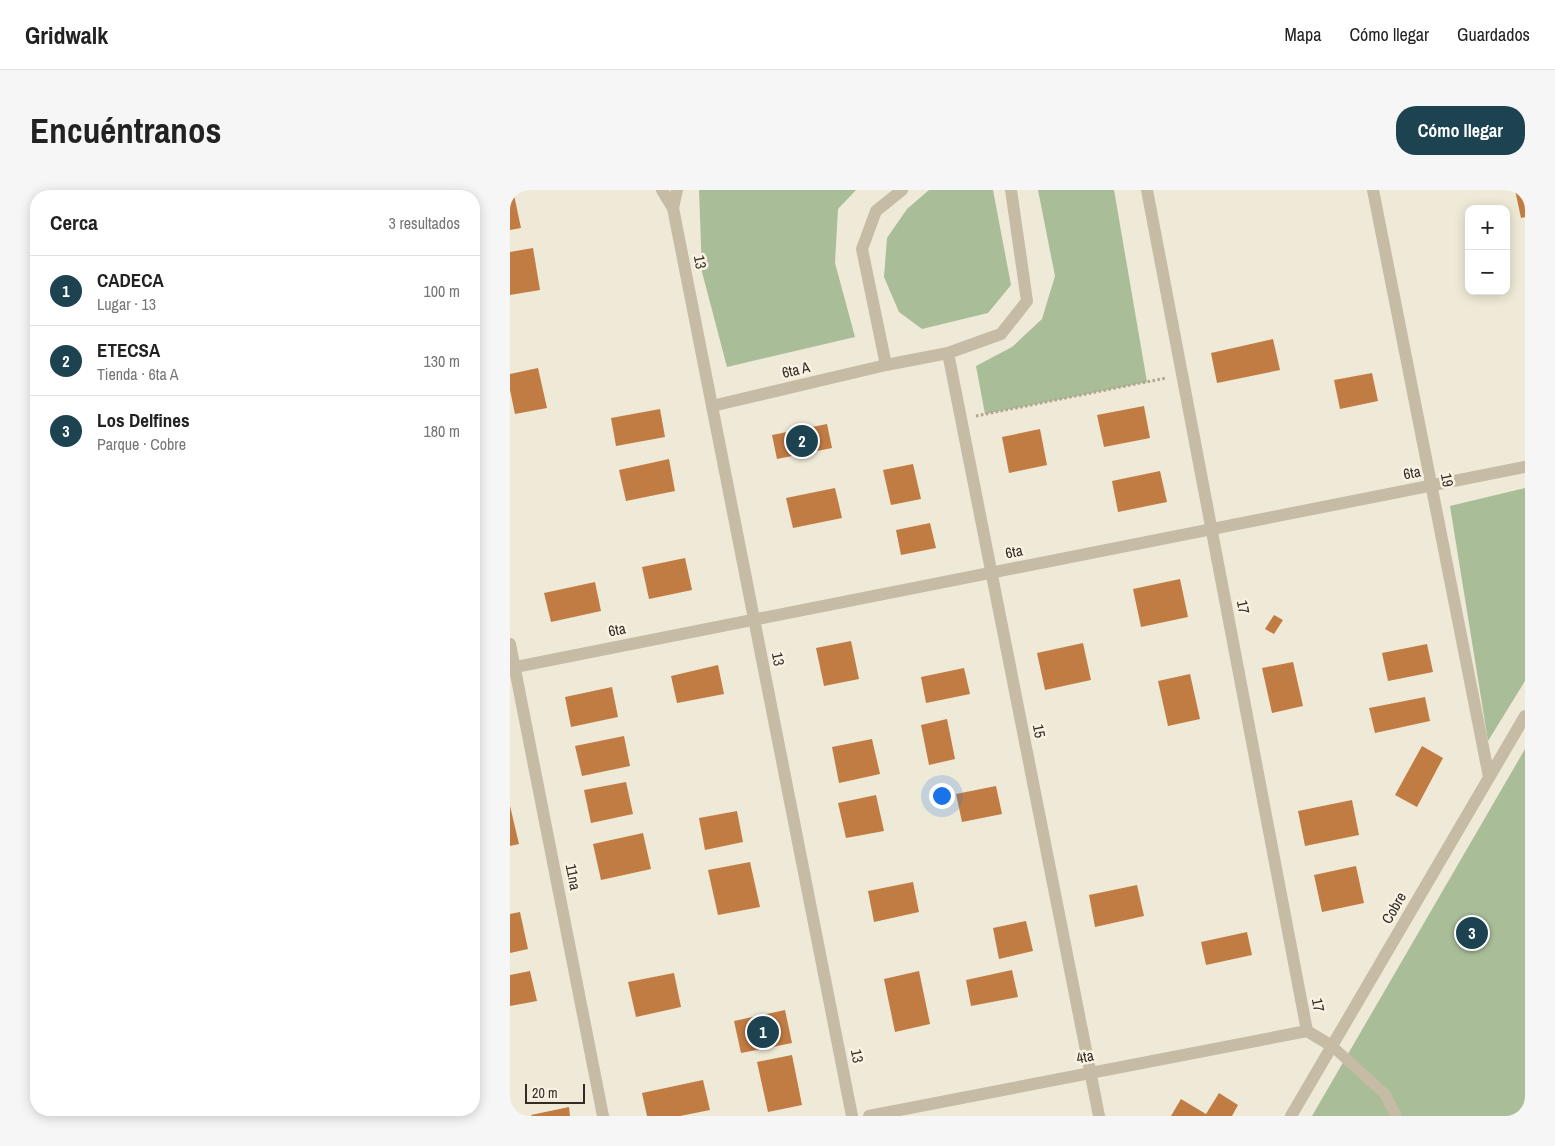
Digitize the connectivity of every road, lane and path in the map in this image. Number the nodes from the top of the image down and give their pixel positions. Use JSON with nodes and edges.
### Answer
{"nodes":[{"id":1,"x":662,"y":190,"type":"edge"},
{"id":2,"x":677,"y":190,"type":"edge"},
{"id":3,"x":902,"y":190,"type":"edge"},
{"id":4,"x":1011,"y":190,"type":"edge"},
{"id":5,"x":1147,"y":190,"type":"edge"},
{"id":6,"x":1373,"y":190,"type":"edge"},
{"id":7,"x":673,"y":208,"type":"junction"},
{"id":8,"x":948,"y":353,"type":"junction"},
{"id":9,"x":886,"y":365,"type":"junction"},
{"id":10,"x":1182,"y":374,"type":"junction"},
{"id":11,"x":712,"y":406,"type":"junction"},
{"id":12,"x":961,"y":419,"type":"junction"},
{"id":13,"x":1525,"y":467,"type":"edge"},
{"id":14,"x":1432,"y":485,"type":"junction"},
{"id":15,"x":1212,"y":529,"type":"junction"},
{"id":16,"x":991,"y":573,"type":"junction"},
{"id":17,"x":754,"y":620,"type":"junction"},
{"id":18,"x":510,"y":644,"type":"edge"},
{"id":19,"x":512,"y":668,"type":"edge"},
{"id":20,"x":1525,"y":716,"type":"edge"},
{"id":21,"x":1489,"y":777,"type":"junction"},
{"id":22,"x":1306,"y":1031,"type":"junction"},
{"id":23,"x":1332,"y":1046,"type":"junction"},
{"id":24,"x":1089,"y":1073,"type":"junction"},
{"id":25,"x":603,"y":1116,"type":"edge"},
{"id":26,"x":852,"y":1116,"type":"edge"},
{"id":27,"x":869,"y":1116,"type":"edge"},
{"id":28,"x":1098,"y":1116,"type":"edge"},
{"id":29,"x":1291,"y":1116,"type":"edge"},
{"id":30,"x":1396,"y":1116,"type":"edge"}],
"edges":[{"from":1,"to":7,"type":"street","name":"13"},
{"from":2,"to":7,"type":"street","name":"13"},
{"from":3,"to":9,"type":"street"},
{"from":4,"to":8,"type":"street","name":"6ta A"},
{"from":5,"to":10,"type":"street","name":"17"},
{"from":6,"to":14,"type":"street","name":"19"},
{"from":7,"to":11,"type":"street","name":"13"},
{"from":8,"to":9,"type":"street","name":"6ta A"},
{"from":8,"to":12,"type":"street","name":"15"},
{"from":9,"to":11,"type":"street","name":"6ta A"},
{"from":10,"to":12,"type":"path"},
{"from":10,"to":15,"type":"street","name":"17"},
{"from":11,"to":17,"type":"street","name":"13"},
{"from":12,"to":16,"type":"street","name":"15"},
{"from":13,"to":14,"type":"street","name":"6ta"},
{"from":14,"to":15,"type":"street","name":"6ta"},
{"from":14,"to":21,"type":"street","name":"19"},
{"from":15,"to":16,"type":"street","name":"6ta"},
{"from":15,"to":22,"type":"street","name":"17"},
{"from":16,"to":17,"type":"street","name":"6ta"},
{"from":16,"to":24,"type":"street","name":"15"},
{"from":17,"to":19,"type":"street","name":"6ta"},
{"from":17,"to":26,"type":"street","name":"13"},
{"from":18,"to":19,"type":"street","name":"11na"},
{"from":19,"to":25,"type":"street","name":"11na"},
{"from":20,"to":21,"type":"street","name":"Cobre"},
{"from":21,"to":23,"type":"street","name":"Cobre"},
{"from":22,"to":23,"type":"street"},
{"from":22,"to":24,"type":"street","name":"4ta"},
{"from":23,"to":29,"type":"street","name":"Cobre"},
{"from":23,"to":30,"type":"lane"},
{"from":24,"to":27,"type":"street","name":"4ta"},
{"from":24,"to":28,"type":"street","name":"15"}]}
